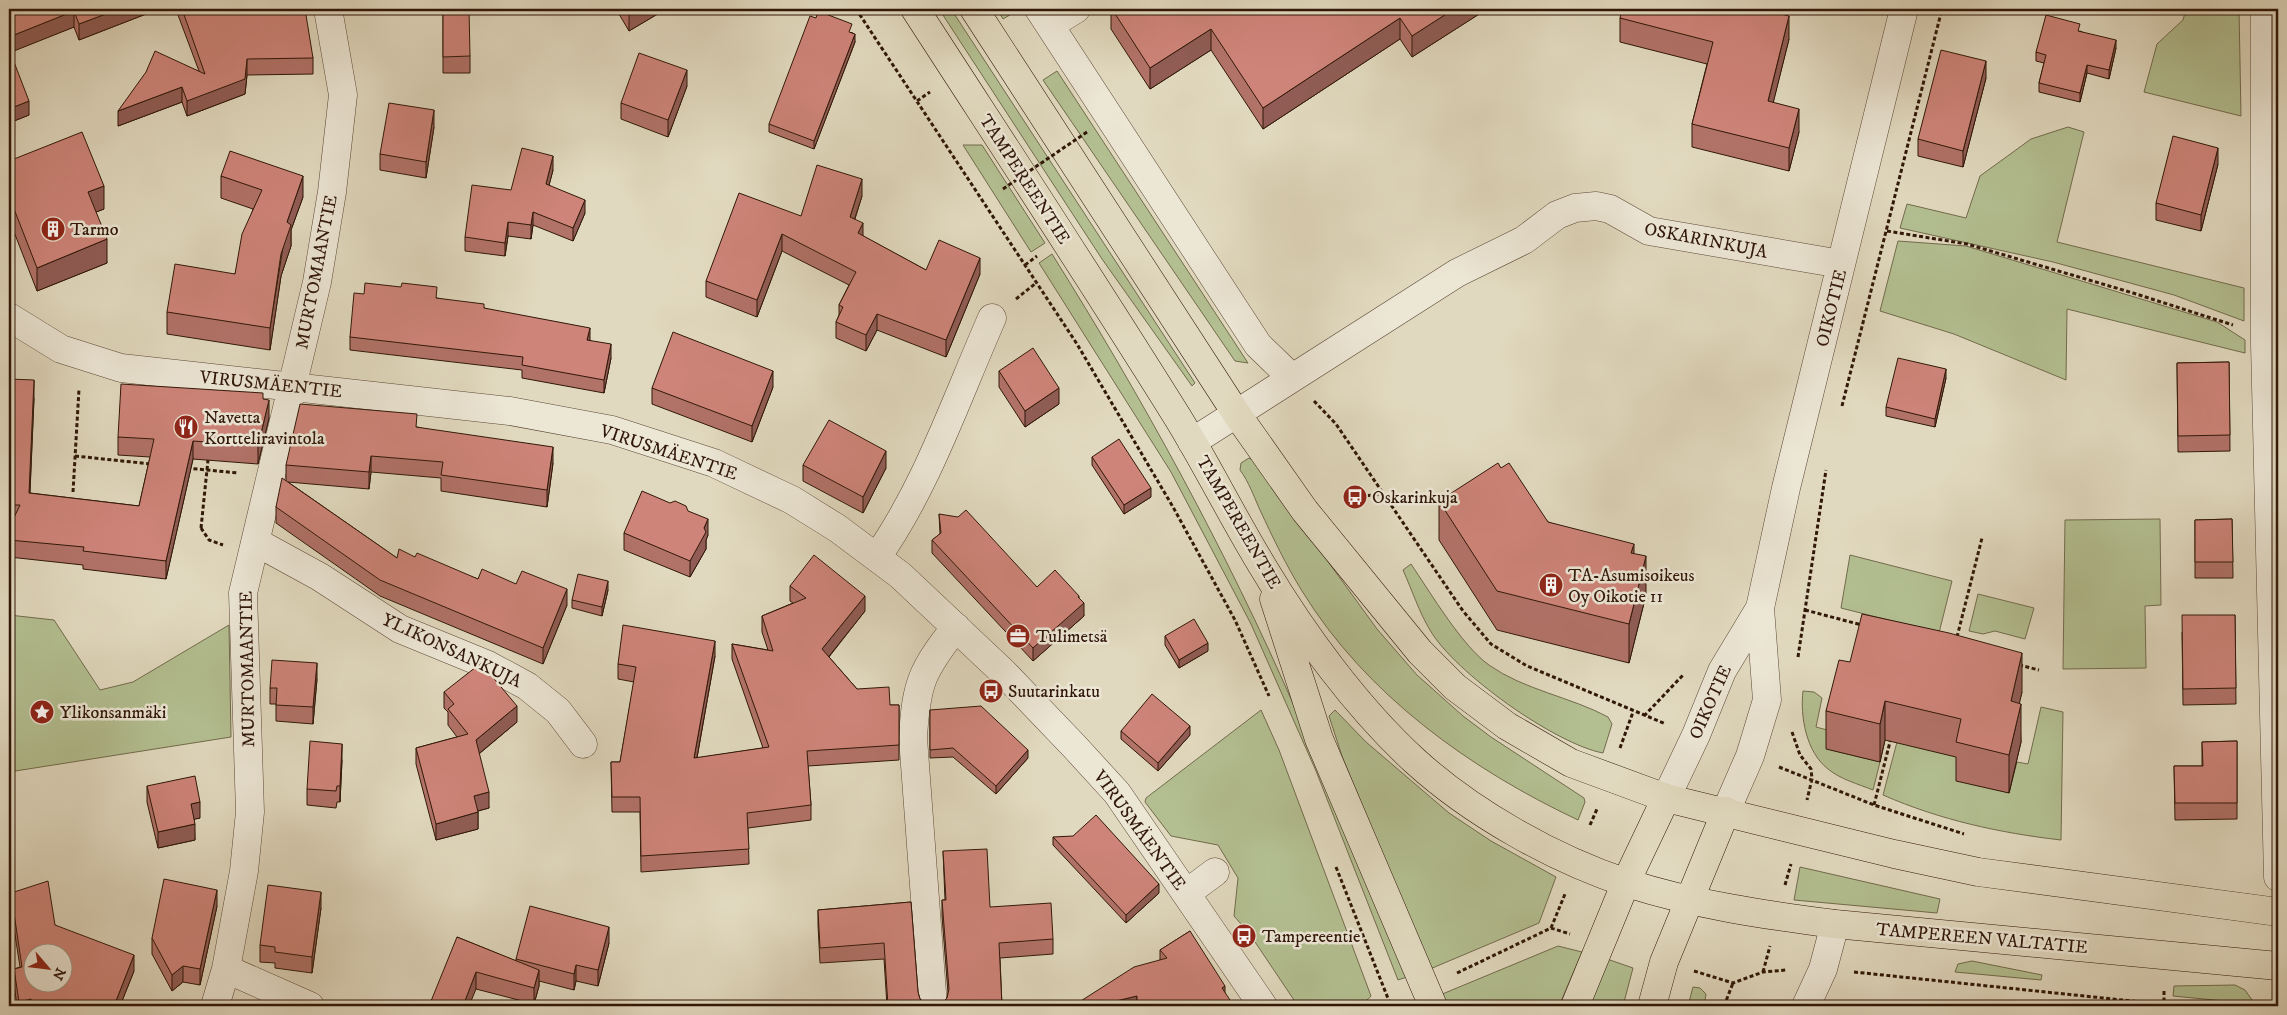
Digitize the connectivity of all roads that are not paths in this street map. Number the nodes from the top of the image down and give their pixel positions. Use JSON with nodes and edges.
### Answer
{"nodes":[{"id":1,"x":328,"y":9,"type":"edge"},
{"id":2,"x":915,"y":9,"type":"edge"},
{"id":3,"x":974,"y":9,"type":"edge"},
{"id":4,"x":1076,"y":9,"type":"edge"},
{"id":5,"x":1904,"y":9,"type":"edge"},
{"id":6,"x":2264,"y":9,"type":"edge"},
{"id":7,"x":1045,"y":17,"type":"edge"},
{"id":8,"x":1841,"y":264,"type":"junction"},
{"id":9,"x":9,"y":317,"type":"edge"},
{"id":10,"x":992,"y":318,"type":"dead end"},
{"id":11,"x":1291,"y":377,"type":"junction"},
{"id":12,"x":292,"y":386,"type":"junction"},
{"id":13,"x":1236,"y":413,"type":"junction"},
{"id":14,"x":1192,"y":442,"type":"junction"},
{"id":15,"x":2273,"y":516,"type":"edge"},
{"id":16,"x":256,"y":542,"type":"junction"},
{"id":17,"x":877,"y":557,"type":"junction"},
{"id":18,"x":1264,"y":569,"type":"junction"},
{"id":19,"x":1760,"y":608,"type":"junction"},
{"id":20,"x":2274,"y":612,"type":"edge"},
{"id":21,"x":956,"y":627,"type":"junction"},
{"id":22,"x":583,"y":744,"type":"dead end"},
{"id":23,"x":1666,"y":798,"type":"junction"},
{"id":24,"x":1726,"y":811,"type":"junction"},
{"id":25,"x":1215,"y":872,"type":"dead end"},
{"id":26,"x":2278,"y":877,"type":"edge"},
{"id":27,"x":1626,"y":882,"type":"junction"},
{"id":28,"x":1187,"y":893,"type":"junction"},
{"id":29,"x":1688,"y":900,"type":"junction"},
{"id":30,"x":2278,"y":912,"type":"edge"},
{"id":31,"x":1836,"y":924,"type":"junction"},
{"id":32,"x":2278,"y":966,"type":"edge"},
{"id":33,"x":226,"y":969,"type":"junction"},
{"id":34,"x":215,"y":1006,"type":"edge"},
{"id":35,"x":310,"y":1006,"type":"edge"},
{"id":36,"x":933,"y":1006,"type":"edge"},
{"id":37,"x":1263,"y":1006,"type":"edge"},
{"id":38,"x":1433,"y":1006,"type":"edge"},
{"id":39,"x":1574,"y":1006,"type":"edge"},
{"id":40,"x":1652,"y":1006,"type":"edge"},
{"id":41,"x":1806,"y":1006,"type":"edge"}],
"edges":[{"from":1,"to":12,"type":"street","name":"MURTOMAANTIE"},
{"from":2,"to":14,"type":"main road","name":"TAMPEREENTIE"},
{"from":3,"to":13,"type":"main road"},
{"from":4,"to":7,"type":"street"},
{"from":5,"to":8,"type":"street","name":"OIKOTIE"},
{"from":6,"to":15,"type":"street"},
{"from":7,"to":11,"type":"street"},
{"from":8,"to":11,"type":"street","name":"OSKARINKUJA"},
{"from":8,"to":19,"type":"street","name":"OIKOTIE"},
{"from":9,"to":12,"type":"street","name":"VIRUSMÄENTIE"},
{"from":10,"to":17,"type":"street"},
{"from":11,"to":13,"type":"street","name":"OSKARINKUJA"},
{"from":12,"to":16,"type":"street","name":"MURTOMAANTIE"},
{"from":12,"to":17,"type":"street","name":"VIRUSMÄENTIE"},
{"from":13,"to":14,"type":"street","name":"OSKARINKUJA"},
{"from":13,"to":23,"type":"main road"},
{"from":14,"to":18,"type":"main road","name":"TAMPEREENTIE"},
{"from":15,"to":20,"type":"street"},
{"from":16,"to":22,"type":"street","name":"YLIKONSANKUJA"},
{"from":16,"to":33,"type":"street","name":"MURTOMAANTIE"},
{"from":17,"to":21,"type":"street","name":"VIRUSMÄENTIE"},
{"from":18,"to":27,"type":"main road","name":"TAMPEREENTIE"},
{"from":18,"to":38,"type":"main road"},
{"from":19,"to":23,"type":"street","name":"OIKOTIE"},
{"from":19,"to":24,"type":"street","name":"OIKOTIE"},
{"from":20,"to":26,"type":"street"},
{"from":21,"to":28,"type":"street","name":"VIRUSMÄENTIE"},
{"from":21,"to":36,"type":"street"},
{"from":23,"to":24,"type":"main road"},
{"from":23,"to":27,"type":"main road"},
{"from":24,"to":29,"type":"main road"},
{"from":24,"to":30,"type":"main road"},
{"from":25,"to":28,"type":"street"},
{"from":27,"to":29,"type":"main road","name":"TAMPEREENTIE"},
{"from":27,"to":39,"type":"main road"},
{"from":28,"to":37,"type":"street","name":"VIRUSMÄENTIE"},
{"from":29,"to":31,"type":"main road","name":"TAMPEREEN VALTATIE"},
{"from":29,"to":40,"type":"main road"},
{"from":31,"to":32,"type":"main road","name":"TAMPEREEN VALTATIE"},
{"from":31,"to":41,"type":"street"},
{"from":33,"to":34,"type":"street","name":"MURTOMAANTIE"},
{"from":33,"to":35,"type":"street"}]}
